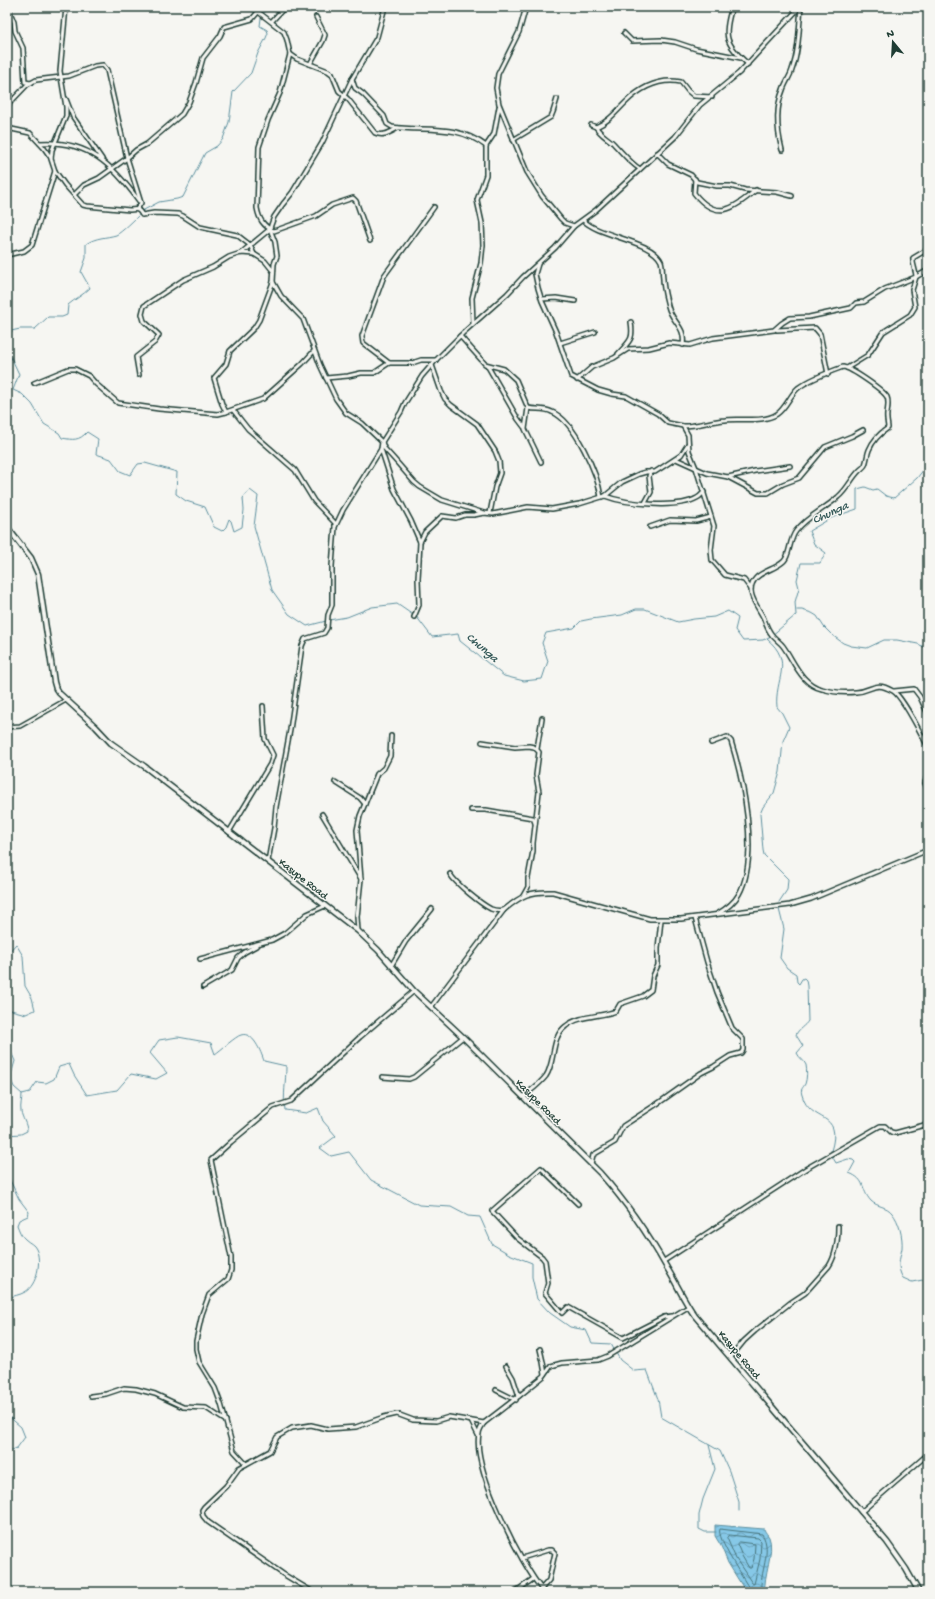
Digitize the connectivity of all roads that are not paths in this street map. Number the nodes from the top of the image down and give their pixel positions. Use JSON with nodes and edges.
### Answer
{"nodes":[{"id":1,"x":66,"y":7,"type":"edge"},
{"id":2,"x":252,"y":7,"type":"edge"},
{"id":3,"x":285,"y":7,"type":"edge"},
{"id":4,"x":385,"y":7,"type":"edge"},
{"id":5,"x":526,"y":7,"type":"edge"},
{"id":6,"x":732,"y":7,"type":"edge"},
{"id":7,"x":800,"y":7,"type":"edge"},
{"id":8,"x":7,"y":8,"type":"edge"},
{"id":9,"x":258,"y":12,"type":"junction"},
{"id":10,"x":316,"y":17,"type":"dead end"},
{"id":11,"x":272,"y":21,"type":"junction"},
{"id":12,"x":624,"y":33,"type":"dead end"},
{"id":13,"x":290,"y":54,"type":"junction"},
{"id":14,"x":741,"y":58,"type":"junction"},
{"id":15,"x":310,"y":64,"type":"junction"},
{"id":16,"x":748,"y":64,"type":"junction"},
{"id":17,"x":61,"y":77,"type":"junction"},
{"id":18,"x":352,"y":78,"type":"junction"},
{"id":19,"x":31,"y":83,"type":"junction"},
{"id":20,"x":63,"y":91,"type":"junction"},
{"id":21,"x":345,"y":96,"type":"junction"},
{"id":22,"x":712,"y":96,"type":"junction"},
{"id":23,"x":556,"y":99,"type":"dead end"},
{"id":24,"x":7,"y":106,"type":"edge"},
{"id":25,"x":499,"y":106,"type":"junction"},
{"id":26,"x":591,"y":125,"type":"dead end"},
{"id":27,"x":596,"y":127,"type":"junction"},
{"id":28,"x":7,"y":128,"type":"edge"},
{"id":29,"x":399,"y":128,"type":"junction"},
{"id":30,"x":513,"y":140,"type":"junction"},
{"id":31,"x":56,"y":142,"type":"junction"},
{"id":32,"x":40,"y":143,"type":"junction"},
{"id":33,"x":486,"y":146,"type":"junction"},
{"id":34,"x":782,"y":150,"type":"dead end"},
{"id":35,"x":657,"y":153,"type":"junction"},
{"id":36,"x":128,"y":158,"type":"junction"},
{"id":37,"x":51,"y":159,"type":"junction"},
{"id":38,"x":103,"y":161,"type":"junction"},
{"id":39,"x":112,"y":169,"type":"junction"},
{"id":40,"x":640,"y":169,"type":"junction"},
{"id":41,"x":55,"y":171,"type":"junction"},
{"id":42,"x":695,"y":180,"type":"junction"},
{"id":43,"x":756,"y":190,"type":"junction"},
{"id":44,"x":75,"y":194,"type":"junction"},
{"id":45,"x":792,"y":196,"type":"dead end"},
{"id":46,"x":141,"y":203,"type":"junction"},
{"id":47,"x":434,"y":207,"type":"dead end"},
{"id":48,"x":137,"y":209,"type":"junction"},
{"id":49,"x":583,"y":220,"type":"junction"},
{"id":50,"x":574,"y":226,"type":"junction"},
{"id":51,"x":270,"y":229,"type":"junction"},
{"id":52,"x":370,"y":241,"type":"dead end"},
{"id":53,"x":250,"y":246,"type":"junction"},
{"id":54,"x":928,"y":249,"type":"edge"},
{"id":55,"x":241,"y":253,"type":"junction"},
{"id":56,"x":254,"y":254,"type":"junction"},
{"id":57,"x":7,"y":255,"type":"edge"},
{"id":58,"x":538,"y":264,"type":"junction"},
{"id":59,"x":928,"y":270,"type":"edge"},
{"id":60,"x":273,"y":272,"type":"junction"},
{"id":61,"x":916,"y":277,"type":"junction"},
{"id":62,"x":273,"y":282,"type":"junction"},
{"id":63,"x":542,"y":299,"type":"junction"},
{"id":64,"x":575,"y":301,"type":"dead end"},
{"id":65,"x":631,"y":322,"type":"dead end"},
{"id":66,"x":473,"y":324,"type":"junction"},
{"id":67,"x":775,"y":330,"type":"junction"},
{"id":68,"x":595,"y":332,"type":"dead end"},
{"id":69,"x":460,"y":336,"type":"junction"},
{"id":70,"x":560,"y":343,"type":"junction"},
{"id":71,"x":683,"y":345,"type":"junction"},
{"id":72,"x":314,"y":351,"type":"junction"},
{"id":73,"x":614,"y":358,"type":"junction"},
{"id":74,"x":436,"y":360,"type":"junction"},
{"id":75,"x":389,"y":363,"type":"junction"},
{"id":76,"x":432,"y":365,"type":"junction"},
{"id":77,"x":487,"y":365,"type":"junction"},
{"id":78,"x":847,"y":368,"type":"junction"},
{"id":79,"x":828,"y":374,"type":"junction"},
{"id":80,"x":139,"y":375,"type":"dead end"},
{"id":81,"x":326,"y":378,"type":"junction"},
{"id":82,"x":577,"y":380,"type":"junction"},
{"id":83,"x":34,"y":383,"type":"dead end"},
{"id":84,"x":528,"y":408,"type":"junction"},
{"id":85,"x":233,"y":410,"type":"junction"},
{"id":86,"x":226,"y":412,"type":"junction"},
{"id":87,"x":683,"y":426,"type":"junction"},
{"id":88,"x":525,"y":427,"type":"junction"},
{"id":89,"x":863,"y":430,"type":"dead end"},
{"id":90,"x":382,"y":442,"type":"junction"},
{"id":91,"x":688,"y":444,"type":"junction"},
{"id":92,"x":381,"y":449,"type":"junction"},
{"id":93,"x":676,"y":459,"type":"junction"},
{"id":94,"x":540,"y":462,"type":"dead end"},
{"id":95,"x":790,"y":466,"type":"dead end"},
{"id":96,"x":696,"y":468,"type":"junction"},
{"id":97,"x":651,"y":472,"type":"junction"},
{"id":98,"x":728,"y":477,"type":"junction"},
{"id":99,"x":704,"y":492,"type":"junction"},
{"id":100,"x":605,"y":496,"type":"junction"},
{"id":101,"x":601,"y":498,"type":"junction"},
{"id":102,"x":645,"y":503,"type":"junction"},
{"id":103,"x":484,"y":513,"type":"junction"},
{"id":104,"x":490,"y":513,"type":"junction"},
{"id":105,"x":711,"y":517,"type":"junction"},
{"id":106,"x":7,"y":527,"type":"edge"},
{"id":107,"x":335,"y":527,"type":"junction"},
{"id":108,"x":650,"y":527,"type":"dead end"},
{"id":109,"x":420,"y":542,"type":"junction"},
{"id":110,"x":751,"y":589,"type":"junction"},
{"id":111,"x":415,"y":615,"type":"dead end"},
{"id":112,"x":894,"y":691,"type":"junction"},
{"id":113,"x":66,"y":700,"type":"junction"},
{"id":114,"x":263,"y":706,"type":"dead end"},
{"id":115,"x":928,"y":714,"type":"edge"},
{"id":116,"x":542,"y":718,"type":"dead end"},
{"id":117,"x":7,"y":727,"type":"edge"},
{"id":118,"x":391,"y":736,"type":"dead end"},
{"id":119,"x":482,"y":742,"type":"dead end"},
{"id":120,"x":711,"y":743,"type":"dead end"},
{"id":121,"x":928,"y":747,"type":"edge"},
{"id":122,"x":537,"y":749,"type":"junction"},
{"id":123,"x":928,"y":773,"type":"edge"},
{"id":124,"x":335,"y":782,"type":"dead end"},
{"id":125,"x":928,"y":791,"type":"edge"},
{"id":126,"x":365,"y":804,"type":"junction"},
{"id":127,"x":471,"y":810,"type":"dead end"},
{"id":128,"x":322,"y":814,"type":"dead end"},
{"id":129,"x":536,"y":825,"type":"junction"},
{"id":130,"x":229,"y":832,"type":"junction"},
{"id":131,"x":928,"y":850,"type":"edge"},
{"id":132,"x":268,"y":862,"type":"junction"},
{"id":133,"x":450,"y":874,"type":"dead end"},
{"id":134,"x":361,"y":879,"type":"junction"},
{"id":135,"x":523,"y":896,"type":"junction"},
{"id":136,"x":325,"y":906,"type":"junction"},
{"id":137,"x":432,"y":909,"type":"dead end"},
{"id":138,"x":504,"y":910,"type":"junction"},
{"id":139,"x":716,"y":915,"type":"junction"},
{"id":140,"x":695,"y":918,"type":"junction"},
{"id":141,"x":661,"y":920,"type":"junction"},
{"id":142,"x":358,"y":931,"type":"junction"},
{"id":143,"x":261,"y":944,"type":"junction"},
{"id":144,"x":200,"y":959,"type":"dead end"},
{"id":145,"x":391,"y":966,"type":"junction"},
{"id":146,"x":203,"y":987,"type":"dead end"},
{"id":147,"x":414,"y":991,"type":"junction"},
{"id":148,"x":430,"y":1007,"type":"junction"},
{"id":149,"x":463,"y":1037,"type":"junction"},
{"id":150,"x":382,"y":1077,"type":"dead end"},
{"id":151,"x":523,"y":1097,"type":"junction"},
{"id":152,"x":928,"y":1124,"type":"edge"},
{"id":153,"x":591,"y":1164,"type":"junction"},
{"id":154,"x":578,"y":1204,"type":"dead end"},
{"id":155,"x":838,"y":1226,"type":"dead end"},
{"id":156,"x":664,"y":1261,"type":"junction"},
{"id":157,"x":688,"y":1307,"type":"junction"},
{"id":158,"x":674,"y":1316,"type":"junction"},
{"id":159,"x":540,"y":1349,"type":"dead end"},
{"id":160,"x":731,"y":1357,"type":"junction"},
{"id":161,"x":506,"y":1366,"type":"dead end"},
{"id":162,"x":545,"y":1374,"type":"junction"},
{"id":163,"x":496,"y":1390,"type":"dead end"},
{"id":164,"x":91,"y":1396,"type":"dead end"},
{"id":165,"x":520,"y":1396,"type":"junction"},
{"id":166,"x":516,"y":1400,"type":"junction"},
{"id":167,"x":226,"y":1421,"type":"junction"},
{"id":168,"x":472,"y":1421,"type":"junction"},
{"id":169,"x":484,"y":1422,"type":"junction"},
{"id":170,"x":478,"y":1435,"type":"junction"},
{"id":171,"x":928,"y":1454,"type":"edge"},
{"id":172,"x":246,"y":1464,"type":"junction"},
{"id":173,"x":861,"y":1512,"type":"junction"},
{"id":174,"x":522,"y":1558,"type":"junction"},
{"id":175,"x":533,"y":1579,"type":"junction"},
{"id":176,"x":541,"y":1589,"type":"junction"},
{"id":177,"x":313,"y":1592,"type":"edge"},
{"id":178,"x":515,"y":1592,"type":"edge"},
{"id":179,"x":544,"y":1592,"type":"edge"},
{"id":180,"x":919,"y":1592,"type":"edge"}],
"edges":[{"from":1,"to":17,"type":"street"},
{"from":2,"to":9,"type":"street"},
{"from":3,"to":11,"type":"street"},
{"from":4,"to":18,"type":"street"},
{"from":5,"to":25,"type":"street"},
{"from":6,"to":14,"type":"street"},
{"from":7,"to":16,"type":"street"},
{"from":7,"to":34,"type":"street"},
{"from":8,"to":19,"type":"street"},
{"from":9,"to":11,"type":"street"},
{"from":9,"to":36,"type":"street"},
{"from":10,"to":15,"type":"street"},
{"from":11,"to":13,"type":"street"},
{"from":12,"to":14,"type":"street"},
{"from":13,"to":15,"type":"street"},
{"from":13,"to":51,"type":"street"},
{"from":14,"to":16,"type":"street"},
{"from":15,"to":21,"type":"street"},
{"from":16,"to":22,"type":"street"},
{"from":17,"to":19,"type":"street"},
{"from":17,"to":20,"type":"street"},
{"from":17,"to":36,"type":"street"},
{"from":18,"to":21,"type":"street"},
{"from":18,"to":29,"type":"street"},
{"from":19,"to":24,"type":"street"},
{"from":20,"to":31,"type":"street"},
{"from":20,"to":38,"type":"street"},
{"from":21,"to":29,"type":"street"},
{"from":21,"to":51,"type":"street"},
{"from":22,"to":27,"type":"street"},
{"from":22,"to":35,"type":"street"},
{"from":23,"to":30,"type":"street"},
{"from":25,"to":30,"type":"street"},
{"from":25,"to":33,"type":"street"},
{"from":26,"to":27,"type":"street"},
{"from":27,"to":40,"type":"street"},
{"from":28,"to":32,"type":"street"},
{"from":29,"to":33,"type":"street"},
{"from":30,"to":50,"type":"street"},
{"from":31,"to":32,"type":"street"},
{"from":31,"to":37,"type":"street"},
{"from":31,"to":38,"type":"street"},
{"from":32,"to":37,"type":"street"},
{"from":33,"to":66,"type":"street"},
{"from":35,"to":40,"type":"street"},
{"from":35,"to":42,"type":"street"},
{"from":36,"to":39,"type":"street"},
{"from":36,"to":46,"type":"street"},
{"from":37,"to":41,"type":"street"},
{"from":38,"to":39,"type":"street"},
{"from":39,"to":44,"type":"street"},
{"from":39,"to":46,"type":"street"},
{"from":40,"to":49,"type":"street"},
{"from":41,"to":44,"type":"street"},
{"from":41,"to":57,"type":"street"},
{"from":42,"to":43,"type":"street"},
{"from":42,"to":43,"type":"street"},
{"from":43,"to":45,"type":"street"},
{"from":44,"to":48,"type":"street"},
{"from":46,"to":48,"type":"street"},
{"from":47,"to":75,"type":"street"},
{"from":48,"to":53,"type":"street"},
{"from":49,"to":50,"type":"street"},
{"from":49,"to":71,"type":"street"},
{"from":50,"to":58,"type":"street"},
{"from":51,"to":52,"type":"street"},
{"from":51,"to":53,"type":"street"},
{"from":51,"to":60,"type":"street"},
{"from":53,"to":55,"type":"street"},
{"from":53,"to":56,"type":"street"},
{"from":54,"to":61,"type":"street"},
{"from":55,"to":56,"type":"street"},
{"from":55,"to":80,"type":"street"},
{"from":56,"to":60,"type":"street"},
{"from":58,"to":63,"type":"street"},
{"from":58,"to":66,"type":"street"},
{"from":59,"to":61,"type":"street"},
{"from":60,"to":62,"type":"street"},
{"from":61,"to":67,"type":"street"},
{"from":61,"to":78,"type":"street"},
{"from":62,"to":72,"type":"street"},
{"from":62,"to":86,"type":"street"},
{"from":63,"to":64,"type":"street"},
{"from":63,"to":70,"type":"street"},
{"from":65,"to":73,"type":"street"},
{"from":66,"to":69,"type":"street"},
{"from":67,"to":71,"type":"street"},
{"from":67,"to":79,"type":"street"},
{"from":68,"to":70,"type":"street"},
{"from":69,"to":74,"type":"street"},
{"from":69,"to":77,"type":"street"},
{"from":70,"to":82,"type":"street"},
{"from":71,"to":73,"type":"street"},
{"from":72,"to":81,"type":"street"},
{"from":72,"to":85,"type":"street"},
{"from":73,"to":82,"type":"street"},
{"from":74,"to":75,"type":"street"},
{"from":74,"to":76,"type":"street"},
{"from":75,"to":81,"type":"street"},
{"from":76,"to":90,"type":"street"},
{"from":76,"to":104,"type":"street"},
{"from":77,"to":84,"type":"street"},
{"from":77,"to":88,"type":"street"},
{"from":78,"to":79,"type":"street"},
{"from":78,"to":110,"type":"street"},
{"from":79,"to":87,"type":"street"},
{"from":81,"to":90,"type":"street"},
{"from":82,"to":87,"type":"street"},
{"from":83,"to":86,"type":"street"},
{"from":84,"to":88,"type":"street"},
{"from":84,"to":101,"type":"street"},
{"from":85,"to":86,"type":"street"},
{"from":85,"to":107,"type":"street"},
{"from":87,"to":91,"type":"street"},
{"from":88,"to":94,"type":"street"},
{"from":89,"to":98,"type":"street"},
{"from":90,"to":92,"type":"street"},
{"from":90,"to":103,"type":"street"},
{"from":91,"to":93,"type":"street"},
{"from":91,"to":96,"type":"street"},
{"from":92,"to":107,"type":"street"},
{"from":92,"to":109,"type":"street"},
{"from":93,"to":96,"type":"street"},
{"from":93,"to":97,"type":"street"},
{"from":95,"to":98,"type":"street"},
{"from":96,"to":98,"type":"street"},
{"from":96,"to":99,"type":"street"},
{"from":97,"to":100,"type":"street"},
{"from":97,"to":102,"type":"street"},
{"from":99,"to":102,"type":"street"},
{"from":99,"to":105,"type":"street"},
{"from":100,"to":101,"type":"street"},
{"from":100,"to":102,"type":"street"},
{"from":101,"to":104,"type":"street"},
{"from":103,"to":104,"type":"street"},
{"from":103,"to":109,"type":"street"},
{"from":105,"to":108,"type":"street"},
{"from":105,"to":110,"type":"street"},
{"from":106,"to":113,"type":"street","name":"Kasupe Road"},
{"from":107,"to":132,"type":"street"},
{"from":109,"to":111,"type":"street"},
{"from":110,"to":112,"type":"street"},
{"from":112,"to":115,"type":"street"},
{"from":112,"to":121,"type":"street"},
{"from":113,"to":117,"type":"street"},
{"from":113,"to":130,"type":"street","name":"Kasupe Road"},
{"from":114,"to":130,"type":"street"},
{"from":116,"to":122,"type":"street"},
{"from":118,"to":126,"type":"street"},
{"from":119,"to":122,"type":"street"},
{"from":120,"to":139,"type":"street"},
{"from":122,"to":129,"type":"street"},
{"from":123,"to":125,"type":"street"},
{"from":124,"to":126,"type":"street"},
{"from":126,"to":134,"type":"street"},
{"from":127,"to":129,"type":"street"},
{"from":128,"to":134,"type":"street"},
{"from":129,"to":135,"type":"street"},
{"from":130,"to":132,"type":"street","name":"Kasupe Road"},
{"from":131,"to":139,"type":"street"},
{"from":132,"to":136,"type":"street","name":"Kasupe Road"},
{"from":133,"to":138,"type":"street"},
{"from":134,"to":142,"type":"street"},
{"from":135,"to":138,"type":"street"},
{"from":135,"to":141,"type":"street"},
{"from":136,"to":142,"type":"street","name":"Kasupe Road"},
{"from":136,"to":143,"type":"street"},
{"from":137,"to":145,"type":"street"},
{"from":138,"to":148,"type":"street"},
{"from":139,"to":140,"type":"street"},
{"from":140,"to":141,"type":"street"},
{"from":140,"to":153,"type":"street"},
{"from":141,"to":151,"type":"street"},
{"from":142,"to":145,"type":"street","name":"Kasupe Road"},
{"from":143,"to":144,"type":"street"},
{"from":143,"to":146,"type":"street"},
{"from":145,"to":147,"type":"street","name":"Kasupe Road"},
{"from":147,"to":148,"type":"street","name":"Kasupe Road"},
{"from":147,"to":167,"type":"street"},
{"from":148,"to":149,"type":"street","name":"Kasupe Road"},
{"from":149,"to":150,"type":"street"},
{"from":149,"to":151,"type":"street","name":"Kasupe Road"},
{"from":151,"to":153,"type":"street","name":"Kasupe Road"},
{"from":152,"to":156,"type":"street"},
{"from":153,"to":156,"type":"street","name":"Kasupe Road"},
{"from":154,"to":158,"type":"street"},
{"from":155,"to":160,"type":"street"},
{"from":156,"to":157,"type":"street","name":"Kasupe Road"},
{"from":157,"to":158,"type":"street"},
{"from":157,"to":160,"type":"street","name":"Kasupe Road"},
{"from":158,"to":162,"type":"street"},
{"from":159,"to":162,"type":"street"},
{"from":160,"to":173,"type":"street","name":"Kasupe Road"},
{"from":161,"to":165,"type":"street"},
{"from":162,"to":165,"type":"street"},
{"from":163,"to":166,"type":"street"},
{"from":164,"to":167,"type":"street"},
{"from":165,"to":166,"type":"street"},
{"from":166,"to":169,"type":"street"},
{"from":167,"to":172,"type":"street"},
{"from":168,"to":169,"type":"street"},
{"from":168,"to":170,"type":"street"},
{"from":168,"to":172,"type":"street"},
{"from":169,"to":170,"type":"street"},
{"from":170,"to":174,"type":"street"},
{"from":171,"to":173,"type":"street"},
{"from":172,"to":177,"type":"street"},
{"from":173,"to":180,"type":"street","name":"Kasupe Road"},
{"from":174,"to":175,"type":"street"},
{"from":174,"to":176,"type":"street"},
{"from":175,"to":176,"type":"street"},
{"from":175,"to":178,"type":"street"},
{"from":176,"to":179,"type":"street"}]}
